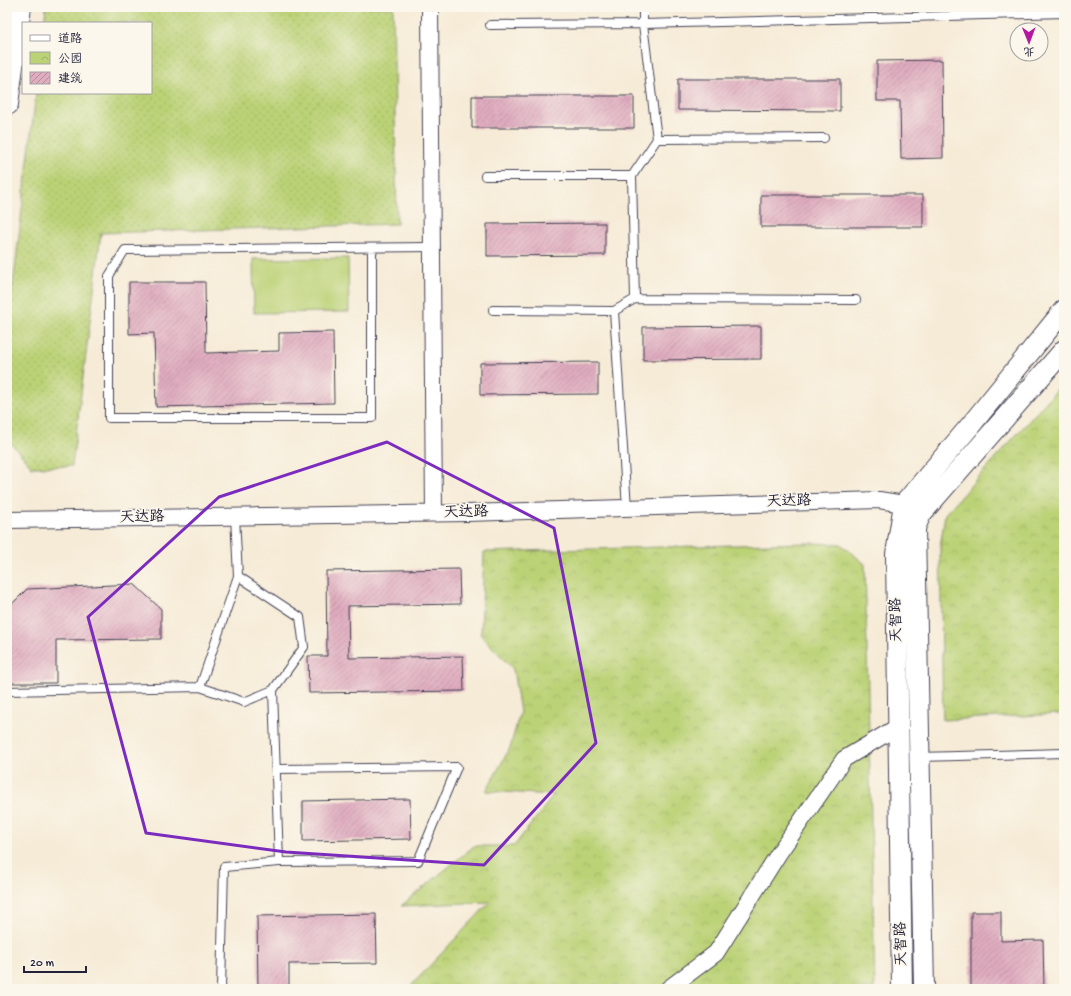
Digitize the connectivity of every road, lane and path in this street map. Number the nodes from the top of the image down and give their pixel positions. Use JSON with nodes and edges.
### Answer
{"nodes":[{"id":1,"x":20,"y":7,"type":"edge"},
{"id":2,"x":430,"y":7,"type":"edge"},
{"id":3,"x":643,"y":7,"type":"edge"},
{"id":4,"x":1064,"y":13,"type":"edge"},
{"id":5,"x":643,"y":24,"type":"junction"},
{"id":6,"x":490,"y":25,"type":"dead end"},
{"id":7,"x":7,"y":104,"type":"edge"},
{"id":8,"x":824,"y":138,"type":"dead end"},
{"id":9,"x":657,"y":139,"type":"junction"},
{"id":10,"x":485,"y":176,"type":"dead end"},
{"id":11,"x":632,"y":176,"type":"junction"},
{"id":12,"x":432,"y":247,"type":"junction"},
{"id":13,"x":372,"y":248,"type":"junction"},
{"id":14,"x":635,"y":299,"type":"junction"},
{"id":15,"x":856,"y":300,"type":"dead end"},
{"id":16,"x":493,"y":310,"type":"dead end"},
{"id":17,"x":1064,"y":310,"type":"edge"},
{"id":18,"x":614,"y":311,"type":"junction"},
{"id":19,"x":1064,"y":350,"type":"edge"},
{"id":20,"x":904,"y":504,"type":"junction"},
{"id":21,"x":627,"y":508,"type":"junction"},
{"id":22,"x":434,"y":513,"type":"junction"},
{"id":23,"x":921,"y":514,"type":"junction"},
{"id":24,"x":235,"y":516,"type":"junction"},
{"id":25,"x":7,"y":520,"type":"edge"},
{"id":26,"x":238,"y":576,"type":"junction"},
{"id":27,"x":200,"y":686,"type":"junction"},
{"id":28,"x":273,"y":690,"type":"junction"},
{"id":29,"x":7,"y":691,"type":"edge"},
{"id":30,"x":899,"y":726,"type":"junction"},
{"id":31,"x":1064,"y":753,"type":"edge"},
{"id":32,"x":909,"y":758,"type":"junction"},
{"id":33,"x":276,"y":769,"type":"junction"},
{"id":34,"x":279,"y":862,"type":"junction"},
{"id":35,"x":222,"y":989,"type":"edge"},
{"id":36,"x":668,"y":989,"type":"edge"},
{"id":37,"x":902,"y":989,"type":"edge"},
{"id":38,"x":924,"y":989,"type":"edge"}],
"edges":[{"from":1,"to":7,"type":"highway"},
{"from":2,"to":12,"type":"street"},
{"from":3,"to":5,"type":"lane"},
{"from":4,"to":5,"type":"lane"},
{"from":5,"to":6,"type":"lane"},
{"from":5,"to":9,"type":"lane"},
{"from":8,"to":9,"type":"lane"},
{"from":9,"to":11,"type":"lane"},
{"from":10,"to":11,"type":"lane"},
{"from":11,"to":14,"type":"lane"},
{"from":12,"to":13,"type":"lane"},
{"from":12,"to":22,"type":"street"},
{"from":13,"to":13,"type":"lane"},
{"from":14,"to":15,"type":"lane"},
{"from":14,"to":18,"type":"lane"},
{"from":16,"to":18,"type":"lane"},
{"from":17,"to":20,"type":"street"},
{"from":18,"to":21,"type":"lane"},
{"from":19,"to":23,"type":"street","name":"天智路"},
{"from":20,"to":21,"type":"street","name":"天达路"},
{"from":20,"to":23,"type":"street","name":"天达路"},
{"from":20,"to":30,"type":"street","name":"天智路"},
{"from":21,"to":22,"type":"street","name":"天达路"},
{"from":22,"to":24,"type":"street","name":"天达路"},
{"from":23,"to":32,"type":"street","name":"天智路"},
{"from":24,"to":25,"type":"street","name":"天达路"},
{"from":24,"to":26,"type":"lane"},
{"from":26,"to":27,"type":"lane"},
{"from":26,"to":28,"type":"lane"},
{"from":27,"to":28,"type":"lane"},
{"from":27,"to":29,"type":"lane"},
{"from":28,"to":33,"type":"lane"},
{"from":30,"to":32,"type":"street","name":"天智路"},
{"from":30,"to":36,"type":"street"},
{"from":31,"to":32,"type":"lane"},
{"from":32,"to":37,"type":"street","name":"天智路"},
{"from":32,"to":38,"type":"street","name":"天智路"},
{"from":33,"to":34,"type":"lane"},
{"from":33,"to":34,"type":"lane"},
{"from":34,"to":35,"type":"lane"}]}
